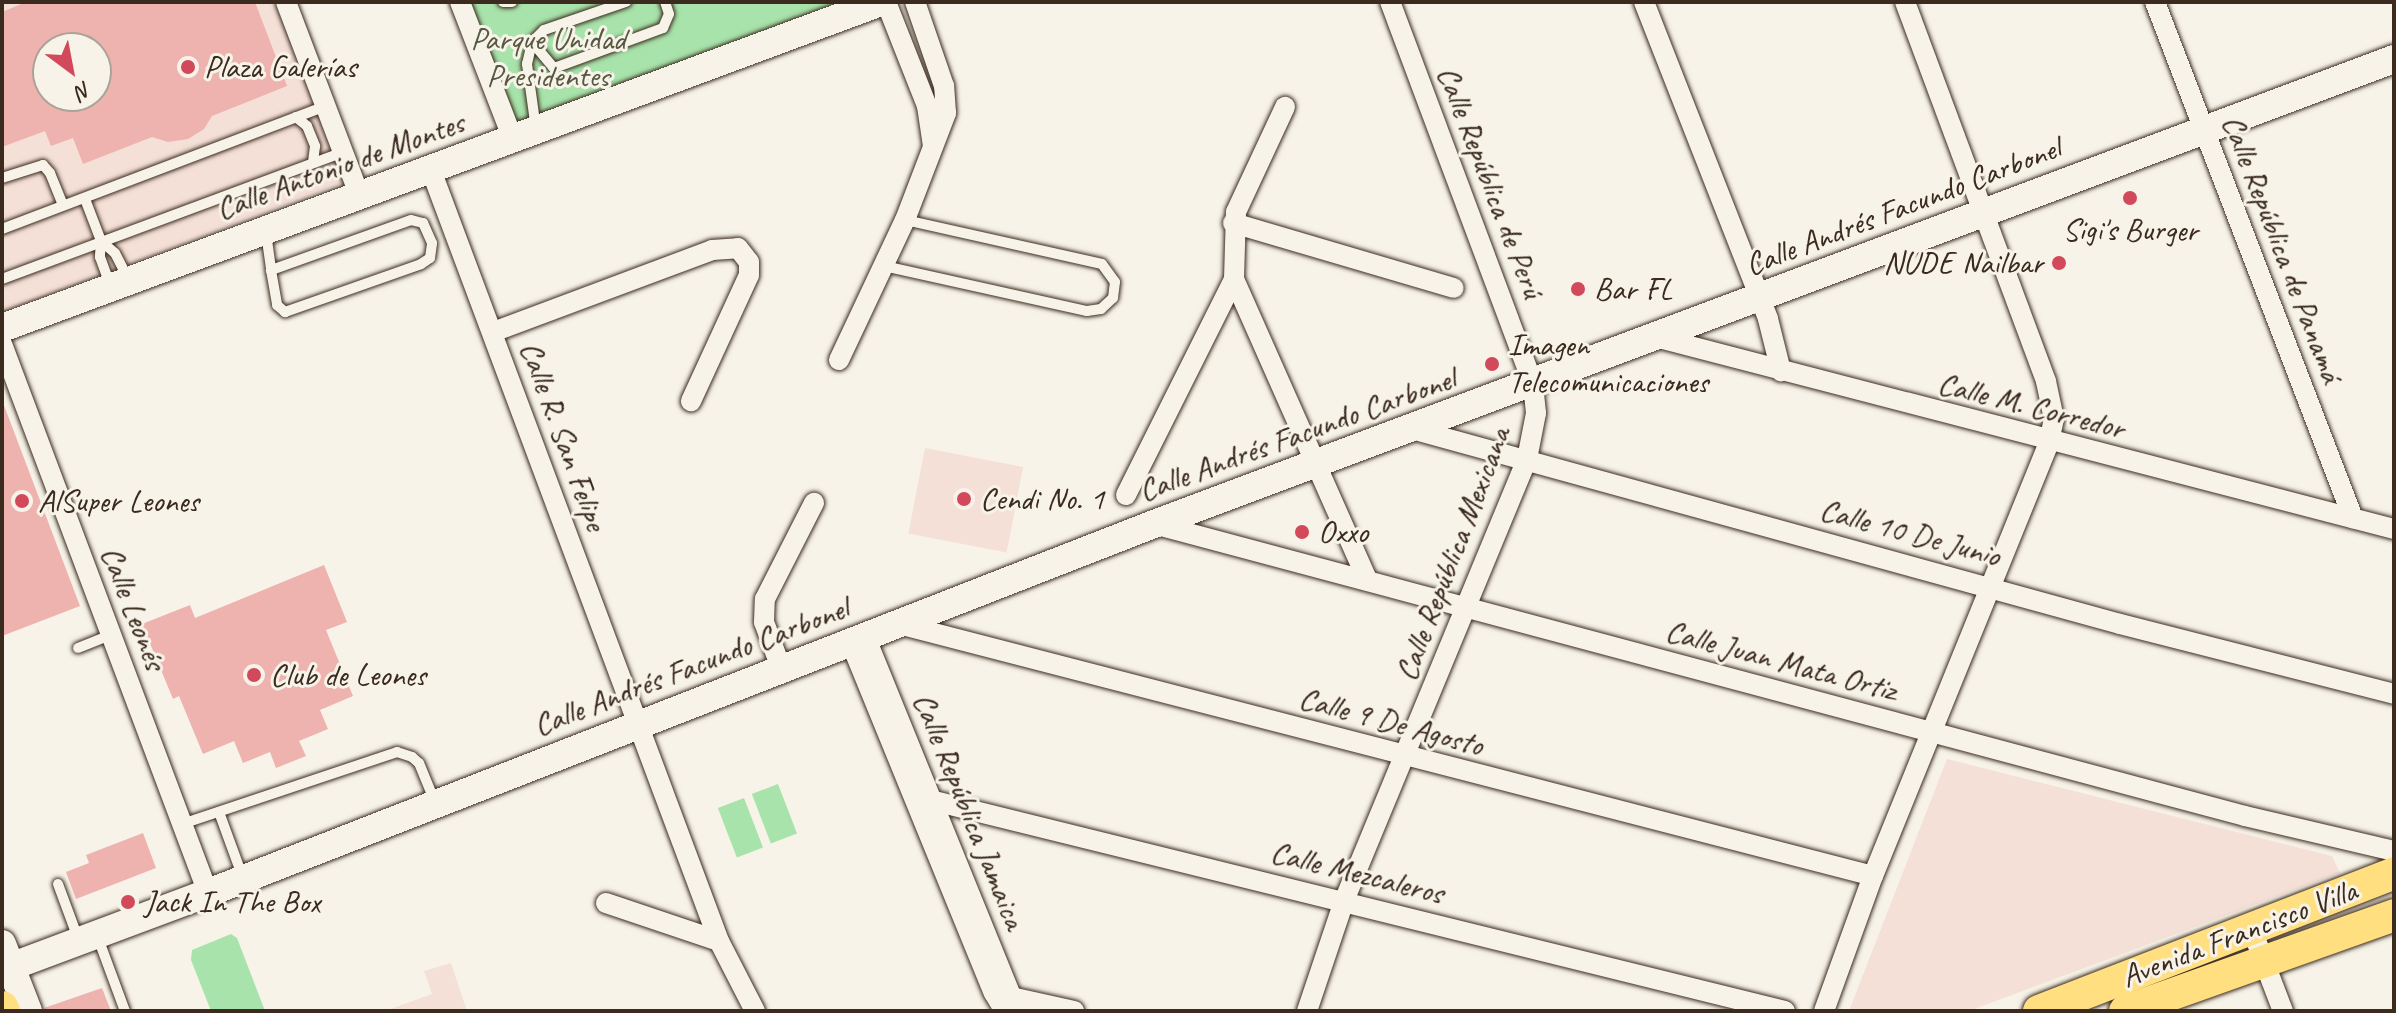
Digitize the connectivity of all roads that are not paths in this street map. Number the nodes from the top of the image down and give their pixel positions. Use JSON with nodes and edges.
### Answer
{"nodes":[{"id":1,"x":286,"y":2,"type":"edge"},
{"id":2,"x":460,"y":2,"type":"edge"},
{"id":3,"x":503,"y":2,"type":"edge"},
{"id":4,"x":512,"y":2,"type":"edge"},
{"id":5,"x":626,"y":2,"type":"edge"},
{"id":6,"x":665,"y":2,"type":"edge"},
{"id":7,"x":883,"y":2,"type":"edge"},
{"id":8,"x":915,"y":2,"type":"edge"},
{"id":9,"x":1390,"y":2,"type":"edge"},
{"id":10,"x":1644,"y":2,"type":"edge"},
{"id":11,"x":1905,"y":2,"type":"edge"},
{"id":12,"x":2155,"y":2,"type":"edge"},
{"id":13,"x":532,"y":42,"type":"junction"},
{"id":14,"x":2394,"y":59,"type":"edge"},
{"id":15,"x":326,"y":106,"type":"junction"},
{"id":16,"x":1285,"y":107,"type":"dead end"},
{"id":17,"x":296,"y":117,"type":"junction"},
{"id":18,"x":2204,"y":130,"type":"junction"},
{"id":19,"x":525,"y":135,"type":"junction"},
{"id":20,"x":933,"y":150,"type":"junction"},
{"id":21,"x":344,"y":152,"type":"junction"},
{"id":22,"x":313,"y":163,"type":"junction"},
{"id":23,"x":431,"y":170,"type":"junction"},
{"id":24,"x":2,"y":178,"type":"edge"},
{"id":25,"x":359,"y":194,"type":"junction"},
{"id":26,"x":85,"y":199,"type":"junction"},
{"id":27,"x":63,"y":206,"type":"junction"},
{"id":28,"x":1984,"y":213,"type":"junction"},
{"id":29,"x":905,"y":220,"type":"junction"},
{"id":30,"x":1233,"y":223,"type":"junction"},
{"id":31,"x":2,"y":229,"type":"edge"},
{"id":32,"x":266,"y":229,"type":"junction"},
{"id":33,"x":457,"y":237,"type":"junction"},
{"id":34,"x":101,"y":241,"type":"junction"},
{"id":35,"x":432,"y":243,"type":"junction"},
{"id":36,"x":884,"y":266,"type":"junction"},
{"id":37,"x":271,"y":270,"type":"junction"},
{"id":38,"x":2,"y":279,"type":"edge"},
{"id":39,"x":1234,"y":279,"type":"junction"},
{"id":40,"x":120,"y":283,"type":"junction"},
{"id":41,"x":1454,"y":288,"type":"dead end"},
{"id":42,"x":1760,"y":298,"type":"junction"},
{"id":43,"x":2,"y":328,"type":"edge"},
{"id":44,"x":493,"y":332,"type":"junction"},
{"id":45,"x":1655,"y":337,"type":"junction"},
{"id":46,"x":2,"y":344,"type":"edge"},
{"id":47,"x":839,"y":360,"type":"dead end"},
{"id":48,"x":1781,"y":371,"type":"junction"},
{"id":49,"x":1533,"y":384,"type":"junction"},
{"id":50,"x":691,"y":401,"type":"dead end"},
{"id":51,"x":1412,"y":429,"type":"junction"},
{"id":52,"x":2049,"y":442,"type":"junction"},
{"id":53,"x":1527,"y":459,"type":"junction"},
{"id":54,"x":1319,"y":464,"type":"junction"},
{"id":55,"x":1126,"y":495,"type":"dead end"},
{"id":56,"x":814,"y":503,"type":"dead end"},
{"id":57,"x":2353,"y":518,"type":"junction"},
{"id":58,"x":1154,"y":524,"type":"junction"},
{"id":59,"x":2394,"y":529,"type":"edge"},
{"id":60,"x":1368,"y":581,"type":"junction"},
{"id":61,"x":1989,"y":585,"type":"junction"},
{"id":62,"x":1466,"y":607,"type":"junction"},
{"id":63,"x":895,"y":623,"type":"junction"},
{"id":64,"x":111,"y":635,"type":"junction"},
{"id":65,"x":857,"y":638,"type":"junction"},
{"id":66,"x":78,"y":648,"type":"dead end"},
{"id":67,"x":781,"y":668,"type":"junction"},
{"id":68,"x":2394,"y":694,"type":"edge"},
{"id":69,"x":637,"y":724,"type":"junction"},
{"id":70,"x":1930,"y":732,"type":"junction"},
{"id":71,"x":1405,"y":757,"type":"junction"},
{"id":72,"x":924,"y":798,"type":"junction"},
{"id":73,"x":436,"y":803,"type":"junction"},
{"id":74,"x":219,"y":812,"type":"junction"},
{"id":75,"x":182,"y":824,"type":"junction"},
{"id":76,"x":2393,"y":854,"type":"edge"},
{"id":77,"x":1873,"y":876,"type":"junction"},
{"id":78,"x":244,"y":879,"type":"junction"},
{"id":79,"x":58,"y":884,"type":"dead end"},
{"id":80,"x":208,"y":893,"type":"junction"},
{"id":81,"x":1344,"y":901,"type":"junction"},
{"id":82,"x":606,"y":903,"type":"dead end"},
{"id":83,"x":2394,"y":915,"type":"edge"},
{"id":84,"x":2252,"y":930,"type":"junction"},
{"id":85,"x":88,"y":939,"type":"junction"},
{"id":86,"x":719,"y":941,"type":"junction"},
{"id":87,"x":5,"y":960,"type":"edge"},
{"id":88,"x":2264,"y":961,"type":"junction"},
{"id":89,"x":1005,"y":1003,"type":"edge"},
{"id":90,"x":2059,"y":1008,"type":"edge"},
{"id":91,"x":28,"y":1011,"type":"edge"},
{"id":92,"x":125,"y":1011,"type":"edge"},
{"id":93,"x":755,"y":1011,"type":"edge"},
{"id":94,"x":1074,"y":1011,"type":"edge"},
{"id":95,"x":1307,"y":1011,"type":"edge"},
{"id":96,"x":1785,"y":1011,"type":"edge"},
{"id":97,"x":1824,"y":1011,"type":"edge"},
{"id":98,"x":2125,"y":1011,"type":"edge"},
{"id":99,"x":2283,"y":1011,"type":"edge"}],
"edges":[{"from":1,"to":15,"type":"street"},
{"from":2,"to":19,"type":"street"},
{"from":3,"to":4,"type":"lane"},
{"from":5,"to":13,"type":"lane"},
{"from":6,"to":13,"type":"lane"},
{"from":7,"to":19,"type":"main road","name":"Calle Antonio de Montes"},
{"from":7,"to":20,"type":"street"},
{"from":8,"to":20,"type":"street"},
{"from":9,"to":49,"type":"street","name":"Calle República de Perú"},
{"from":10,"to":42,"type":"street"},
{"from":11,"to":28,"type":"street"},
{"from":12,"to":18,"type":"street","name":"Calle República de Panamá"},
{"from":13,"to":19,"type":"lane"},
{"from":14,"to":18,"type":"main road","name":"Calle Andrés Facundo Carbonel"},
{"from":15,"to":17,"type":"lane"},
{"from":15,"to":21,"type":"street"},
{"from":16,"to":30,"type":"street"},
{"from":17,"to":22,"type":"lane"},
{"from":17,"to":26,"type":"lane"},
{"from":18,"to":28,"type":"main road","name":"Calle Andrés Facundo Carbonel"},
{"from":18,"to":57,"type":"street","name":"Calle República de Panamá"},
{"from":19,"to":23,"type":"main road","name":"Calle Antonio de Montes"},
{"from":20,"to":29,"type":"street"},
{"from":21,"to":22,"type":"lane"},
{"from":21,"to":25,"type":"street"},
{"from":22,"to":34,"type":"lane"},
{"from":23,"to":25,"type":"main road","name":"Calle Antonio de Montes"},
{"from":23,"to":33,"type":"street","name":"Calle R. San Felipe"},
{"from":24,"to":27,"type":"lane"},
{"from":25,"to":32,"type":"main road","name":"Calle Antonio de Montes"},
{"from":26,"to":27,"type":"lane"},
{"from":26,"to":34,"type":"lane"},
{"from":27,"to":31,"type":"lane"},
{"from":28,"to":42,"type":"main road","name":"Calle Andrés Facundo Carbonel"},
{"from":28,"to":52,"type":"street"},
{"from":29,"to":36,"type":"street"},
{"from":29,"to":36,"type":"lane"},
{"from":30,"to":39,"type":"street"},
{"from":30,"to":41,"type":"street"},
{"from":32,"to":37,"type":"lane"},
{"from":32,"to":40,"type":"main road","name":"Calle Antonio de Montes"},
{"from":33,"to":35,"type":"lane"},
{"from":33,"to":44,"type":"street","name":"Calle R. San Felipe"},
{"from":34,"to":38,"type":"lane"},
{"from":34,"to":40,"type":"lane"},
{"from":34,"to":40,"type":"lane"},
{"from":35,"to":37,"type":"lane"},
{"from":35,"to":37,"type":"lane"},
{"from":36,"to":47,"type":"street"},
{"from":39,"to":54,"type":"street"},
{"from":39,"to":55,"type":"street"},
{"from":40,"to":43,"type":"main road","name":"Calle Antonio de Montes"},
{"from":42,"to":45,"type":"main road","name":"Calle Andrés Facundo Carbonel"},
{"from":42,"to":48,"type":"street"},
{"from":44,"to":50,"type":"street"},
{"from":44,"to":69,"type":"street","name":"Calle R. San Felipe"},
{"from":45,"to":48,"type":"street","name":"Calle M. Corredor"},
{"from":45,"to":49,"type":"main road","name":"Calle Andrés Facundo Carbonel"},
{"from":46,"to":64,"type":"street","name":"Calle Leonés"},
{"from":48,"to":52,"type":"street","name":"Calle M. Corredor"},
{"from":49,"to":51,"type":"main road","name":"Calle Andrés Facundo Carbonel"},
{"from":49,"to":53,"type":"street","name":"Calle República Mexicana"},
{"from":51,"to":53,"type":"street","name":"Calle 10 De Junio"},
{"from":51,"to":54,"type":"main road","name":"Calle Andrés Facundo Carbonel"},
{"from":52,"to":57,"type":"street","name":"Calle M. Corredor"},
{"from":52,"to":61,"type":"street"},
{"from":53,"to":61,"type":"street","name":"Calle 10 De Junio"},
{"from":53,"to":62,"type":"street","name":"Calle República Mexicana"},
{"from":54,"to":58,"type":"main road","name":"Calle Andrés Facundo Carbonel"},
{"from":54,"to":60,"type":"street"},
{"from":56,"to":67,"type":"street"},
{"from":57,"to":59,"type":"street","name":"Calle M. Corredor"},
{"from":58,"to":60,"type":"street","name":"Calle Juan Mata Ortiz"},
{"from":58,"to":63,"type":"main road","name":"Calle Andrés Facundo Carbonel"},
{"from":60,"to":62,"type":"street","name":"Calle Juan Mata Ortiz"},
{"from":61,"to":68,"type":"street","name":"Calle 10 De Junio"},
{"from":61,"to":70,"type":"street"},
{"from":62,"to":70,"type":"street","name":"Calle Juan Mata Ortiz"},
{"from":62,"to":71,"type":"street","name":"Calle República Mexicana"},
{"from":63,"to":65,"type":"main road","name":"Calle Andrés Facundo Carbonel"},
{"from":63,"to":71,"type":"street","name":"Calle 9 De Agosto"},
{"from":64,"to":66,"type":"lane"},
{"from":64,"to":75,"type":"street","name":"Calle Leonés"},
{"from":65,"to":67,"type":"main road","name":"Calle Andrés Facundo Carbonel"},
{"from":65,"to":72,"type":"street","name":"Calle República Jamaica"},
{"from":67,"to":69,"type":"main road","name":"Calle Andrés Facundo Carbonel"},
{"from":69,"to":73,"type":"main road","name":"Calle Andrés Facundo Carbonel"},
{"from":69,"to":86,"type":"street","name":"Calle R. San Felipe"},
{"from":70,"to":76,"type":"street","name":"Calle Juan Mata Ortiz"},
{"from":70,"to":77,"type":"street"},
{"from":71,"to":77,"type":"street","name":"Calle 9 De Agosto"},
{"from":71,"to":81,"type":"street","name":"Calle República Mexicana"},
{"from":72,"to":81,"type":"street","name":"Calle Mezcaleros"},
{"from":72,"to":89,"type":"street","name":"Calle República Jamaica"},
{"from":73,"to":74,"type":"lane"},
{"from":73,"to":78,"type":"main road","name":"Calle Andrés Facundo Carbonel"},
{"from":74,"to":75,"type":"lane"},
{"from":74,"to":78,"type":"lane"},
{"from":75,"to":80,"type":"street","name":"Calle Leonés"},
{"from":76,"to":84,"type":"main road","name":"Avenida Francisco Villa"},
{"from":77,"to":97,"type":"street"},
{"from":78,"to":80,"type":"main road","name":"Calle Andrés Facundo Carbonel"},
{"from":79,"to":85,"type":"lane"},
{"from":80,"to":85,"type":"main road","name":"Calle Andrés Facundo Carbonel"},
{"from":81,"to":95,"type":"street","name":"Calle República Mexicana"},
{"from":81,"to":96,"type":"street","name":"Calle Mezcaleros"},
{"from":82,"to":86,"type":"street"},
{"from":83,"to":88,"type":"main road","name":"Avenida Francisco Villa"},
{"from":84,"to":88,"type":"street"},
{"from":84,"to":90,"type":"main road","name":"Avenida Francisco Villa"},
{"from":85,"to":87,"type":"main road","name":"Calle Andrés Facundo Carbonel"},
{"from":85,"to":92,"type":"lane"},
{"from":86,"to":93,"type":"street","name":"Calle R. San Felipe"},
{"from":87,"to":91,"type":"main road"},
{"from":88,"to":98,"type":"main road","name":"Avenida Francisco Villa"},
{"from":88,"to":99,"type":"street"},
{"from":89,"to":94,"type":"street"}]}
